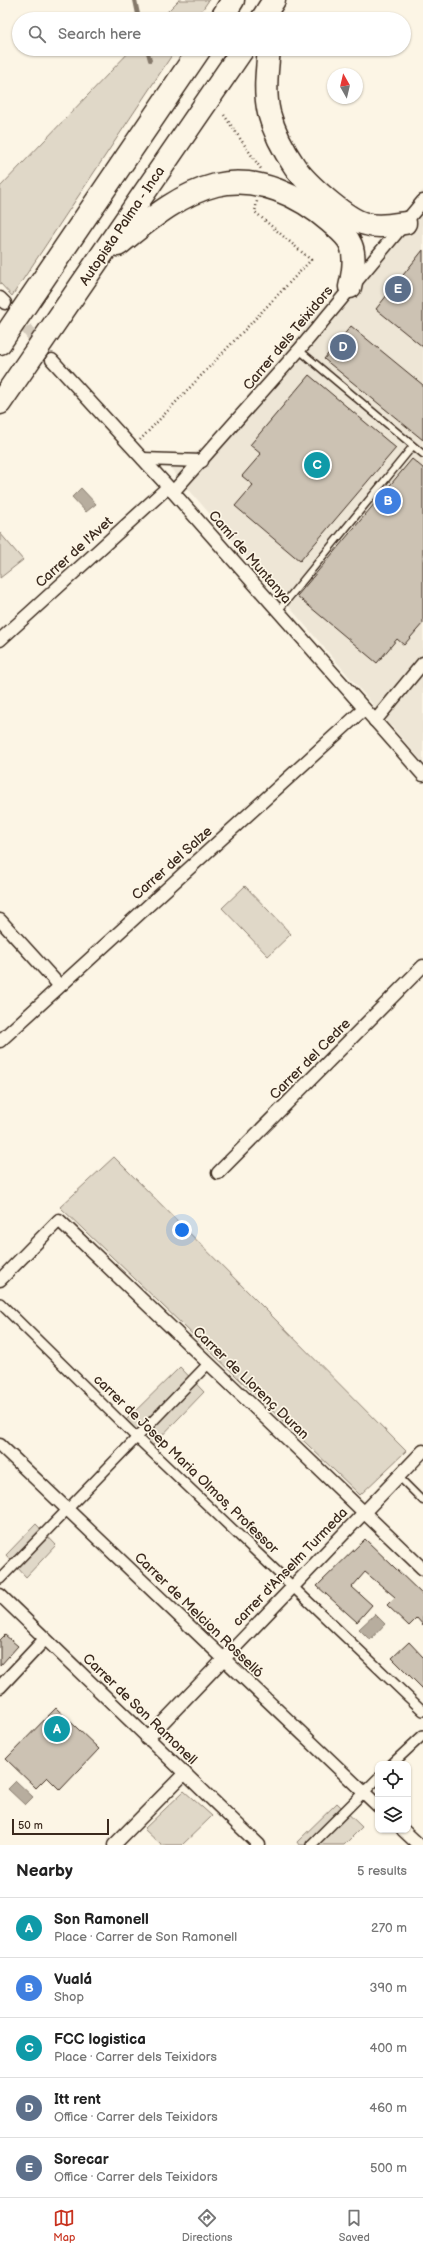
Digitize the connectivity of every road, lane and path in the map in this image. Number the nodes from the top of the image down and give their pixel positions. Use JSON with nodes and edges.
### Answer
{"nodes":[{"id":1,"x":233,"y":0,"type":"edge"},
{"id":2,"x":274,"y":0,"type":"edge"},
{"id":3,"x":281,"y":0,"type":"edge"},
{"id":4,"x":225,"y":12,"type":"edge"},
{"id":5,"x":266,"y":12,"type":"edge"},
{"id":6,"x":278,"y":12,"type":"edge"},
{"id":7,"x":195,"y":56,"type":"edge"},
{"id":8,"x":238,"y":56,"type":"edge"},
{"id":9,"x":268,"y":56,"type":"edge"},
{"id":10,"x":224,"y":114,"type":"dead end"},
{"id":11,"x":260,"y":173,"type":"dead end"},
{"id":12,"x":257,"y":194,"type":"dead end"},
{"id":13,"x":423,"y":201,"type":"edge"},
{"id":14,"x":405,"y":223,"type":"junction"},
{"id":15,"x":101,"y":258,"type":"junction"},
{"id":16,"x":350,"y":287,"type":"junction"},
{"id":17,"x":0,"y":343,"type":"edge"},
{"id":18,"x":299,"y":350,"type":"junction"},
{"id":19,"x":52,"y":360,"type":"tunnel mouth"},
{"id":20,"x":0,"y":403,"type":"edge"},
{"id":21,"x":413,"y":446,"type":"junction"},
{"id":22,"x":133,"y":448,"type":"junction"},
{"id":23,"x":423,"y":454,"type":"edge"},
{"id":24,"x":143,"y":459,"type":"junction"},
{"id":25,"x":202,"y":460,"type":"junction"},
{"id":26,"x":171,"y":490,"type":"junction"},
{"id":27,"x":278,"y":611,"type":"junction"},
{"id":28,"x":0,"y":640,"type":"edge"},
{"id":29,"x":423,"y":663,"type":"edge"},
{"id":30,"x":364,"y":709,"type":"junction"},
{"id":31,"x":375,"y":721,"type":"junction"},
{"id":32,"x":423,"y":775,"type":"edge"},
{"id":33,"x":0,"y":920,"type":"edge"},
{"id":34,"x":423,"y":966,"type":"edge"},
{"id":35,"x":59,"y":985,"type":"junction"},
{"id":36,"x":0,"y":1040,"type":"edge"},
{"id":37,"x":218,"y":1173,"type":"dead end"},
{"id":38,"x":0,"y":1280,"type":"edge"},
{"id":39,"x":0,"y":1303,"type":"edge"},
{"id":40,"x":208,"y":1364,"type":"junction"},
{"id":41,"x":136,"y":1437,"type":"junction"},
{"id":42,"x":0,"y":1445,"type":"edge"},
{"id":43,"x":423,"y":1451,"type":"edge"},
{"id":44,"x":399,"y":1477,"type":"junction"},
{"id":45,"x":423,"y":1501,"type":"edge"},
{"id":46,"x":68,"y":1510,"type":"junction"},
{"id":47,"x":364,"y":1512,"type":"junction"},
{"id":48,"x":423,"y":1569,"type":"edge"},
{"id":49,"x":0,"y":1579,"type":"edge"},
{"id":50,"x":293,"y":1586,"type":"junction"},
{"id":51,"x":0,"y":1595,"type":"edge"},
{"id":52,"x":45,"y":1639,"type":"junction"},
{"id":53,"x":223,"y":1659,"type":"junction"},
{"id":54,"x":0,"y":1687,"type":"edge"},
{"id":55,"x":423,"y":1711,"type":"edge"},
{"id":56,"x":423,"y":1735,"type":"edge"},
{"id":57,"x":147,"y":1739,"type":"junction"},
{"id":58,"x":395,"y":1761,"type":"edge"},
{"id":59,"x":185,"y":1774,"type":"junction"},
{"id":60,"x":375,"y":1781,"type":"edge"},
{"id":61,"x":363,"y":1792,"type":"junction"},
{"id":62,"x":375,"y":1803,"type":"edge"},
{"id":63,"x":406,"y":1833,"type":"edge"},
{"id":64,"x":114,"y":1845,"type":"edge"},
{"id":65,"x":258,"y":1845,"type":"edge"},
{"id":66,"x":311,"y":1845,"type":"edge"},
{"id":67,"x":419,"y":1845,"type":"edge"}],
"edges":[{"from":1,"to":4,"type":"highway"},
{"from":2,"to":5,"type":"highway"},
{"from":3,"to":6,"type":"highway"},
{"from":7,"to":17,"type":"highway"},
{"from":8,"to":15,"type":"highway","name":"Autopista Palma - Inca"},
{"from":9,"to":14,"type":"highway"},
{"from":10,"to":11,"type":"path"},
{"from":12,"to":22,"type":"path"},
{"from":13,"to":14,"type":"street","name":"Carrer dels Teixidors"},
{"from":14,"to":16,"type":"street","name":"Carrer dels Teixidors"},
{"from":15,"to":16,"type":"highway"},
{"from":15,"to":20,"type":"highway","name":"Autopista Palma - Inca"},
{"from":16,"to":18,"type":"street","name":"Carrer dels Teixidors"},
{"from":18,"to":21,"type":"lane"},
{"from":18,"to":25,"type":"street","name":"Carrer dels Teixidors"},
{"from":19,"to":22,"type":"street","name":"Camí de Muntanya"},
{"from":21,"to":23,"type":"lane"},
{"from":21,"to":27,"type":"lane"},
{"from":22,"to":24,"type":"street","name":"Camí de Muntanya"},
{"from":24,"to":25,"type":"street"},
{"from":24,"to":26,"type":"street","name":"Camí de Muntanya"},
{"from":25,"to":26,"type":"street","name":"Carrer dels Teixidors"},
{"from":26,"to":27,"type":"street","name":"Camí de Muntanya"},
{"from":26,"to":28,"type":"street","name":"Carrer de l'Avet"},
{"from":27,"to":30,"type":"street","name":"Camí de Muntanya"},
{"from":29,"to":31,"type":"street"},
{"from":30,"to":31,"type":"street","name":"Camí de Muntanya"},
{"from":30,"to":35,"type":"street","name":"Carrer del Salze"},
{"from":31,"to":32,"type":"street","name":"Camí de Muntanya"},
{"from":33,"to":35,"type":"street"},
{"from":34,"to":37,"type":"street","name":"Carrer del Cedre"},
{"from":35,"to":36,"type":"street","name":"Carrer del Salze"},
{"from":38,"to":40,"type":"street","name":"Carrer de Llorenç Duran"},
{"from":39,"to":41,"type":"street","name":"carrer de Josep Maria Olmos, Professor"},
{"from":40,"to":41,"type":"street"},
{"from":40,"to":47,"type":"street","name":"Carrer de Llorenç Duran"},
{"from":41,"to":46,"type":"street"},
{"from":41,"to":50,"type":"street","name":"carrer de Josep Maria Olmos, Professor"},
{"from":42,"to":46,"type":"street","name":"Carrer de Melcion Rosselló"},
{"from":43,"to":44,"type":"street","name":"carrer d'Anselm Turmeda"},
{"from":44,"to":45,"type":"lane"},
{"from":44,"to":47,"type":"street","name":"carrer d'Anselm Turmeda"},
{"from":46,"to":49,"type":"street"},
{"from":46,"to":53,"type":"street","name":"Carrer de Melcion Rosselló"},
{"from":47,"to":48,"type":"street","name":"Carrer de Llorenç Duran"},
{"from":47,"to":50,"type":"street","name":"carrer d'Anselm Turmeda"},
{"from":50,"to":53,"type":"street","name":"carrer d'Anselm Turmeda"},
{"from":50,"to":55,"type":"street","name":"carrer de Josep Maria Olmos, Professor"},
{"from":51,"to":52,"type":"street","name":"Carrer de Son Ramonell"},
{"from":52,"to":54,"type":"street"},
{"from":52,"to":57,"type":"street","name":"Carrer de Son Ramonell"},
{"from":53,"to":57,"type":"street","name":"carrer d'Anselm Turmeda"},
{"from":53,"to":61,"type":"street","name":"Carrer de Melcion Rosselló"},
{"from":56,"to":58,"type":"street"},
{"from":57,"to":59,"type":"street","name":"Carrer de Son Ramonell"},
{"from":59,"to":64,"type":"street"},
{"from":59,"to":65,"type":"street","name":"Carrer de Son Ramonell"},
{"from":60,"to":61,"type":"street"},
{"from":61,"to":62,"type":"street","name":"Carrer de Melcion Rosselló"},
{"from":61,"to":66,"type":"street"},
{"from":63,"to":67,"type":"street"}]}
